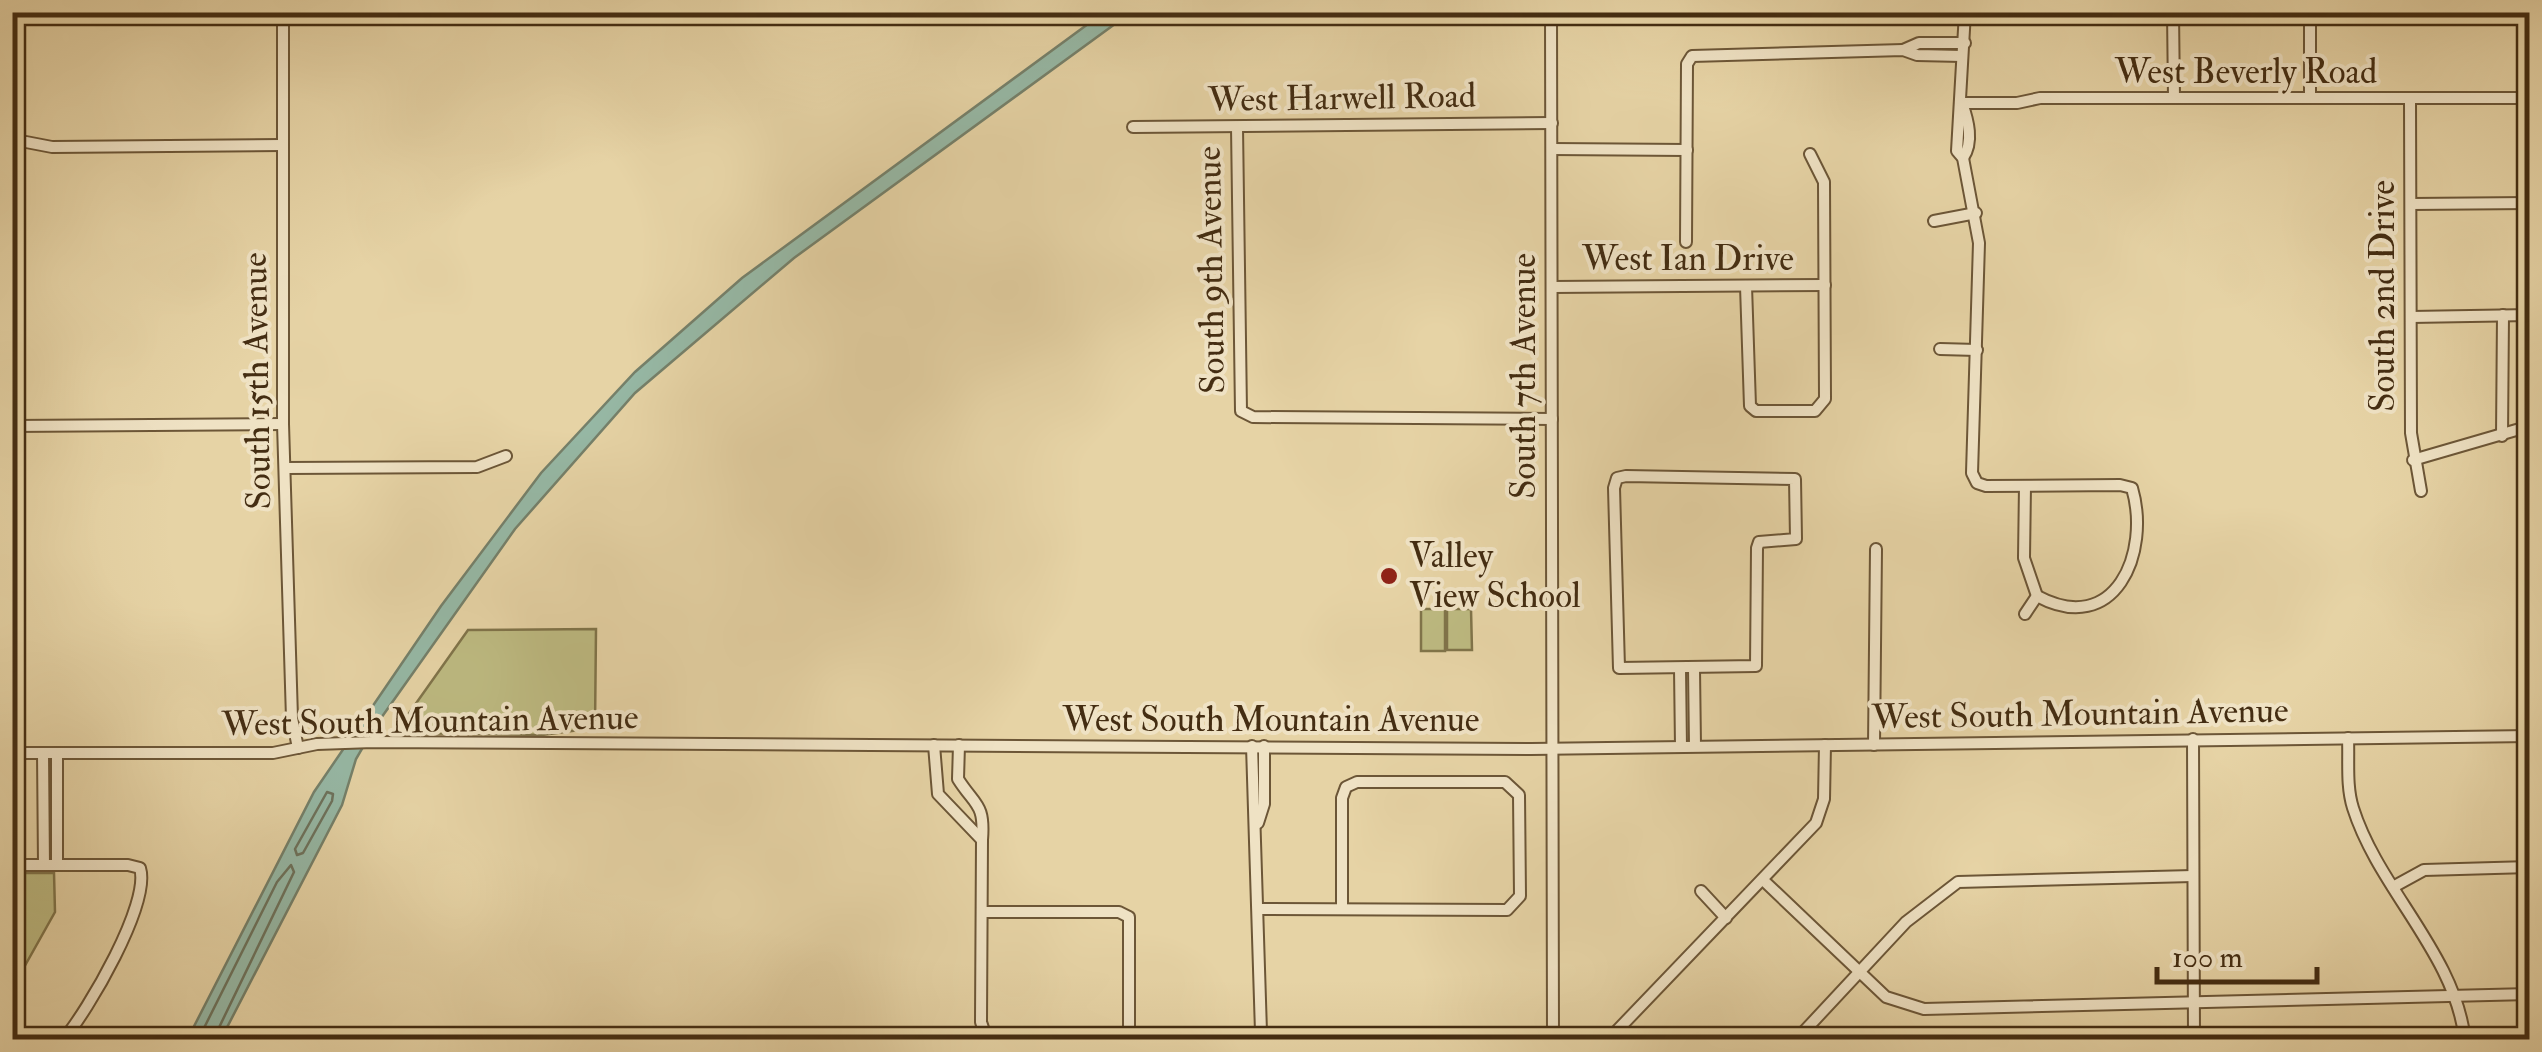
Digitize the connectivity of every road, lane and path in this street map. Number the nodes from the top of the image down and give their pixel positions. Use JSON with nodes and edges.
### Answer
{"nodes":[{"id":1,"x":283,"y":12,"type":"edge"},
{"id":2,"x":1552,"y":12,"type":"edge"},
{"id":3,"x":1965,"y":12,"type":"edge"},
{"id":4,"x":2173,"y":12,"type":"edge"},
{"id":5,"x":2310,"y":12,"type":"edge"},
{"id":6,"x":1965,"y":42,"type":"junction"},
{"id":7,"x":1933,"y":49,"type":"junction"},
{"id":8,"x":1962,"y":56,"type":"junction"},
{"id":9,"x":2174,"y":98,"type":"junction"},
{"id":10,"x":2310,"y":98,"type":"junction"},
{"id":11,"x":2530,"y":98,"type":"edge"},
{"id":12,"x":2410,"y":100,"type":"junction"},
{"id":13,"x":1962,"y":103,"type":"junction"},
{"id":14,"x":1552,"y":123,"type":"junction"},
{"id":15,"x":1133,"y":127,"type":"dead end"},
{"id":16,"x":1236,"y":127,"type":"junction"},
{"id":17,"x":26,"y":142,"type":"dead end"},
{"id":18,"x":282,"y":145,"type":"junction"},
{"id":19,"x":1552,"y":149,"type":"junction"},
{"id":20,"x":1687,"y":150,"type":"junction"},
{"id":21,"x":1810,"y":154,"type":"dead end"},
{"id":22,"x":2530,"y":203,"type":"edge"},
{"id":23,"x":2411,"y":204,"type":"junction"},
{"id":24,"x":1976,"y":212,"type":"junction"},
{"id":25,"x":1934,"y":221,"type":"dead end"},
{"id":26,"x":1686,"y":242,"type":"dead end"},
{"id":27,"x":1824,"y":285,"type":"junction"},
{"id":28,"x":1746,"y":286,"type":"junction"},
{"id":29,"x":1552,"y":287,"type":"junction"},
{"id":30,"x":2503,"y":315,"type":"junction"},
{"id":31,"x":2530,"y":315,"type":"edge"},
{"id":32,"x":2411,"y":317,"type":"junction"},
{"id":33,"x":1940,"y":349,"type":"dead end"},
{"id":34,"x":1976,"y":350,"type":"junction"},
{"id":35,"x":1552,"y":418,"type":"junction"},
{"id":36,"x":283,"y":424,"type":"junction"},
{"id":37,"x":12,"y":426,"type":"edge"},
{"id":38,"x":2530,"y":426,"type":"edge"},
{"id":39,"x":2502,"y":436,"type":"junction"},
{"id":40,"x":506,"y":456,"type":"dead end"},
{"id":41,"x":2413,"y":460,"type":"junction"},
{"id":42,"x":285,"y":468,"type":"junction"},
{"id":43,"x":2025,"y":486,"type":"junction"},
{"id":44,"x":2420,"y":491,"type":"dead end"},
{"id":45,"x":1876,"y":549,"type":"dead end"},
{"id":46,"x":2037,"y":596,"type":"junction"},
{"id":47,"x":2025,"y":614,"type":"dead end"},
{"id":48,"x":1680,"y":669,"type":"junction"},
{"id":49,"x":1694,"y":669,"type":"junction"},
{"id":50,"x":1680,"y":700,"type":"junction"},
{"id":51,"x":1694,"y":700,"type":"junction"},
{"id":52,"x":2530,"y":736,"type":"edge"},
{"id":53,"x":2348,"y":738,"type":"junction"},
{"id":54,"x":2193,"y":739,"type":"junction"},
{"id":55,"x":934,"y":745,"type":"junction"},
{"id":56,"x":959,"y":745,"type":"junction"},
{"id":57,"x":1825,"y":745,"type":"junction"},
{"id":58,"x":1874,"y":745,"type":"junction"},
{"id":59,"x":1258,"y":746,"type":"junction"},
{"id":60,"x":1681,"y":746,"type":"junction"},
{"id":61,"x":1695,"y":746,"type":"junction"},
{"id":62,"x":298,"y":748,"type":"junction"},
{"id":63,"x":1552,"y":749,"type":"junction"},
{"id":64,"x":12,"y":753,"type":"edge"},
{"id":65,"x":44,"y":753,"type":"junction"},
{"id":66,"x":57,"y":753,"type":"junction"},
{"id":67,"x":960,"y":784,"type":"junction"},
{"id":68,"x":940,"y":798,"type":"junction"},
{"id":69,"x":44,"y":801,"type":"junction"},
{"id":70,"x":57,"y":801,"type":"junction"},
{"id":71,"x":982,"y":840,"type":"junction"},
{"id":72,"x":12,"y":865,"type":"edge"},
{"id":73,"x":44,"y":865,"type":"junction"},
{"id":74,"x":57,"y":865,"type":"junction"},
{"id":75,"x":2530,"y":867,"type":"edge"},
{"id":76,"x":2193,"y":876,"type":"junction"},
{"id":77,"x":1762,"y":880,"type":"junction"},
{"id":78,"x":2392,"y":887,"type":"junction"},
{"id":79,"x":1702,"y":892,"type":"dead end"},
{"id":80,"x":1342,"y":908,"type":"junction"},
{"id":81,"x":1258,"y":909,"type":"junction"},
{"id":82,"x":982,"y":912,"type":"junction"},
{"id":83,"x":1726,"y":918,"type":"junction"},
{"id":84,"x":1858,"y":974,"type":"junction"},
{"id":85,"x":2530,"y":994,"type":"edge"},
{"id":86,"x":2456,"y":995,"type":"junction"},
{"id":87,"x":2194,"y":1005,"type":"junction"},
{"id":88,"x":1553,"y":1039,"type":"edge"},
{"id":89,"x":63,"y":1040,"type":"edge"},
{"id":90,"x":1608,"y":1040,"type":"edge"},
{"id":91,"x":1796,"y":1040,"type":"edge"},
{"id":92,"x":2194,"y":1040,"type":"edge"},
{"id":93,"x":2466,"y":1040,"type":"edge"}],
"edges":[{"from":1,"to":18,"type":"street","name":"South 15th Avenue"},
{"from":2,"to":14,"type":"street","name":"South 7th Avenue"},
{"from":3,"to":6,"type":"street"},
{"from":4,"to":9,"type":"street"},
{"from":5,"to":10,"type":"street"},
{"from":6,"to":7,"type":"street"},
{"from":6,"to":8,"type":"street"},
{"from":7,"to":8,"type":"street"},
{"from":7,"to":20,"type":"street"},
{"from":8,"to":13,"type":"street"},
{"from":9,"to":10,"type":"street","name":"West Beverly Road"},
{"from":9,"to":13,"type":"street","name":"West Beverly Road"},
{"from":10,"to":12,"type":"street","name":"West Beverly Road"},
{"from":11,"to":12,"type":"street","name":"West Beverly Road"},
{"from":12,"to":23,"type":"street","name":"South 2nd Drive"},
{"from":13,"to":24,"type":"street"},
{"from":14,"to":16,"type":"street","name":"West Harwell Road"},
{"from":14,"to":19,"type":"street","name":"South 7th Avenue"},
{"from":15,"to":16,"type":"street","name":"West Harwell Road"},
{"from":16,"to":35,"type":"street","name":"South 9th Avenue"},
{"from":17,"to":18,"type":"street"},
{"from":18,"to":36,"type":"street","name":"South 15th Avenue"},
{"from":19,"to":20,"type":"street"},
{"from":19,"to":29,"type":"street","name":"South 7th Avenue"},
{"from":20,"to":26,"type":"street"},
{"from":21,"to":27,"type":"street"},
{"from":22,"to":23,"type":"street"},
{"from":23,"to":32,"type":"street","name":"South 2nd Drive"},
{"from":24,"to":25,"type":"street"},
{"from":24,"to":34,"type":"street"},
{"from":27,"to":28,"type":"street","name":"West Ian Drive"},
{"from":27,"to":28,"type":"street"},
{"from":28,"to":29,"type":"street","name":"West Ian Drive"},
{"from":29,"to":35,"type":"street","name":"South 7th Avenue"},
{"from":30,"to":31,"type":"street"},
{"from":30,"to":32,"type":"street"},
{"from":30,"to":39,"type":"street"},
{"from":32,"to":41,"type":"street","name":"South 2nd Drive"},
{"from":33,"to":34,"type":"street"},
{"from":34,"to":43,"type":"street"},
{"from":35,"to":63,"type":"street","name":"South 7th Avenue"},
{"from":36,"to":37,"type":"street"},
{"from":36,"to":42,"type":"street","name":"South 15th Avenue"},
{"from":38,"to":39,"type":"street"},
{"from":39,"to":41,"type":"street"},
{"from":40,"to":42,"type":"street"},
{"from":41,"to":44,"type":"street","name":"South 2nd Drive"},
{"from":42,"to":62,"type":"street","name":"South 15th Avenue"},
{"from":43,"to":46,"type":"street"},
{"from":43,"to":46,"type":"street"},
{"from":45,"to":58,"type":"street"},
{"from":46,"to":47,"type":"street"},
{"from":48,"to":49,"type":"street"},
{"from":48,"to":49,"type":"street"},
{"from":48,"to":50,"type":"street"},
{"from":49,"to":51,"type":"street"},
{"from":50,"to":51,"type":"street"},
{"from":50,"to":60,"type":"street"},
{"from":51,"to":61,"type":"street"},
{"from":52,"to":53,"type":"street","name":"West South Mountain Avenue"},
{"from":53,"to":54,"type":"street","name":"West South Mountain Avenue"},
{"from":53,"to":78,"type":"street"},
{"from":54,"to":58,"type":"street","name":"West South Mountain Avenue"},
{"from":54,"to":76,"type":"street"},
{"from":55,"to":56,"type":"street","name":"West South Mountain Avenue"},
{"from":55,"to":62,"type":"street","name":"West South Mountain Avenue"},
{"from":55,"to":68,"type":"street"},
{"from":56,"to":59,"type":"street","name":"West South Mountain Avenue"},
{"from":56,"to":67,"type":"street"},
{"from":57,"to":58,"type":"street","name":"West South Mountain Avenue"},
{"from":57,"to":61,"type":"street","name":"West South Mountain Avenue"},
{"from":57,"to":77,"type":"street"},
{"from":59,"to":63,"type":"street","name":"West South Mountain Avenue"},
{"from":59,"to":81,"type":"street"},
{"from":60,"to":61,"type":"street","name":"West South Mountain Avenue"},
{"from":60,"to":63,"type":"street","name":"West South Mountain Avenue"},
{"from":62,"to":66,"type":"street","name":"West South Mountain Avenue"},
{"from":63,"to":88,"type":"street","name":"South 7th Avenue"},
{"from":64,"to":65,"type":"street","name":"West South Mountain Avenue"},
{"from":65,"to":66,"type":"street","name":"West South Mountain Avenue"},
{"from":65,"to":69,"type":"street"},
{"from":66,"to":70,"type":"street"},
{"from":67,"to":68,"type":"street"},
{"from":67,"to":71,"type":"street"},
{"from":68,"to":71,"type":"street"},
{"from":69,"to":70,"type":"street"},
{"from":69,"to":73,"type":"street"},
{"from":70,"to":74,"type":"street"},
{"from":71,"to":82,"type":"street"},
{"from":72,"to":73,"type":"street"},
{"from":73,"to":74,"type":"street"},
{"from":74,"to":89,"type":"street"},
{"from":75,"to":78,"type":"street"},
{"from":76,"to":84,"type":"street"},
{"from":76,"to":87,"type":"street"},
{"from":77,"to":83,"type":"street"},
{"from":77,"to":84,"type":"street"},
{"from":78,"to":86,"type":"street"},
{"from":79,"to":83,"type":"street"},
{"from":80,"to":80,"type":"street"},
{"from":80,"to":81,"type":"street"},
{"from":81,"to":88,"type":"street"},
{"from":82,"to":82,"type":"street"},
{"from":83,"to":90,"type":"street"},
{"from":84,"to":87,"type":"street"},
{"from":84,"to":91,"type":"street"},
{"from":85,"to":86,"type":"street"},
{"from":86,"to":87,"type":"street"},
{"from":86,"to":93,"type":"street"},
{"from":87,"to":92,"type":"street"}]}
